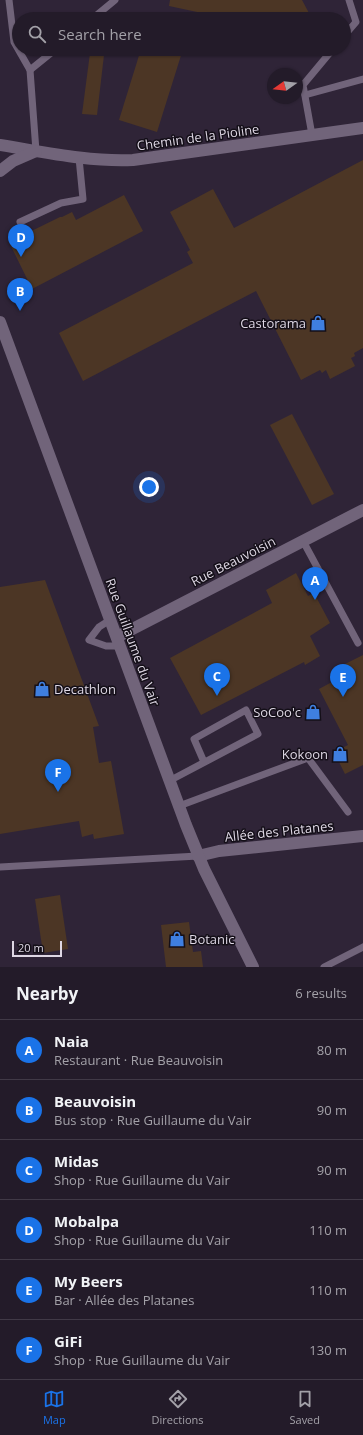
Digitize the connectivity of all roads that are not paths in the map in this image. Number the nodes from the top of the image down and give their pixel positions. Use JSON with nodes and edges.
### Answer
{"nodes":[{"id":1,"x":9,"y":0,"type":"edge"},
{"id":2,"x":115,"y":0,"type":"edge"},
{"id":3,"x":349,"y":0,"type":"edge"},
{"id":4,"x":100,"y":12,"type":"edge"},
{"id":5,"x":12,"y":25,"type":"edge"},
{"id":6,"x":351,"y":28,"type":"edge"},
{"id":7,"x":22,"y":56,"type":"edge"},
{"id":8,"x":47,"y":56,"type":"edge"},
{"id":9,"x":327,"y":56,"type":"edge"},
{"id":10,"x":30,"y":70,"type":"junction"},
{"id":11,"x":363,"y":79,"type":"edge"},
{"id":12,"x":305,"y":95,"type":"junction"},
{"id":13,"x":363,"y":128,"type":"edge"},
{"id":14,"x":312,"y":135,"type":"junction"},
{"id":15,"x":0,"y":145,"type":"edge"},
{"id":16,"x":36,"y":150,"type":"junction"},
{"id":17,"x":79,"y":158,"type":"junction"},
{"id":18,"x":0,"y":171,"type":"edge"},
{"id":19,"x":20,"y":222,"type":"dead end"},
{"id":20,"x":0,"y":322,"type":"edge"},
{"id":21,"x":363,"y":510,"type":"edge"},
{"id":22,"x":303,"y":541,"type":"junction"},
{"id":23,"x":110,"y":620,"type":"junction"},
{"id":24,"x":118,"y":642,"type":"junction"},
{"id":25,"x":358,"y":643,"type":"dead end"},
{"id":26,"x":204,"y":762,"type":"junction"},
{"id":27,"x":169,"y":781,"type":"junction"},
{"id":28,"x":179,"y":806,"type":"junction"},
{"id":29,"x":348,"y":812,"type":"dead end"},
{"id":30,"x":363,"y":836,"type":"edge"},
{"id":31,"x":198,"y":856,"type":"junction"},
{"id":32,"x":0,"y":867,"type":"edge"},
{"id":33,"x":363,"y":946,"type":"edge"},
{"id":34,"x":253,"y":967,"type":"edge"},
{"id":35,"x":324,"y":967,"type":"edge"}],
"edges":[{"from":1,"to":5,"type":"lane"},
{"from":2,"to":4,"type":"lane"},
{"from":3,"to":6,"type":"lane"},
{"from":7,"to":10,"type":"lane"},
{"from":8,"to":10,"type":"lane"},
{"from":9,"to":12,"type":"lane"},
{"from":10,"to":16,"type":"lane"},
{"from":11,"to":12,"type":"lane"},
{"from":12,"to":14,"type":"lane"},
{"from":13,"to":14,"type":"street","name":"Chemin de la Pioline"},
{"from":14,"to":17,"type":"street","name":"Chemin de la Pioline"},
{"from":15,"to":16,"type":"street","name":"Chemin de la Pioline"},
{"from":16,"to":17,"type":"street","name":"Chemin de la Pioline"},
{"from":16,"to":18,"type":"street"},
{"from":17,"to":19,"type":"lane"},
{"from":20,"to":23,"type":"street","name":"Rue Guillaume du Vair"},
{"from":21,"to":22,"type":"street","name":"Rue Beauvoisin"},
{"from":22,"to":24,"type":"street","name":"Rue Beauvoisin"},
{"from":22,"to":25,"type":"lane"},
{"from":23,"to":24,"type":"street","name":"Rue Guillaume du Vair"},
{"from":23,"to":24,"type":"lane"},
{"from":24,"to":27,"type":"street","name":"Rue Guillaume du Vair"},
{"from":26,"to":26,"type":"lane"},
{"from":26,"to":27,"type":"lane"},
{"from":27,"to":28,"type":"street","name":"Rue Guillaume du Vair"},
{"from":28,"to":29,"type":"lane"},
{"from":28,"to":31,"type":"street","name":"Rue Guillaume du Vair"},
{"from":30,"to":31,"type":"street","name":"Allée des Platanes"},
{"from":31,"to":32,"type":"lane"},
{"from":31,"to":34,"type":"street","name":"Rue Guillaume du Vair"},
{"from":33,"to":35,"type":"lane"}]}
